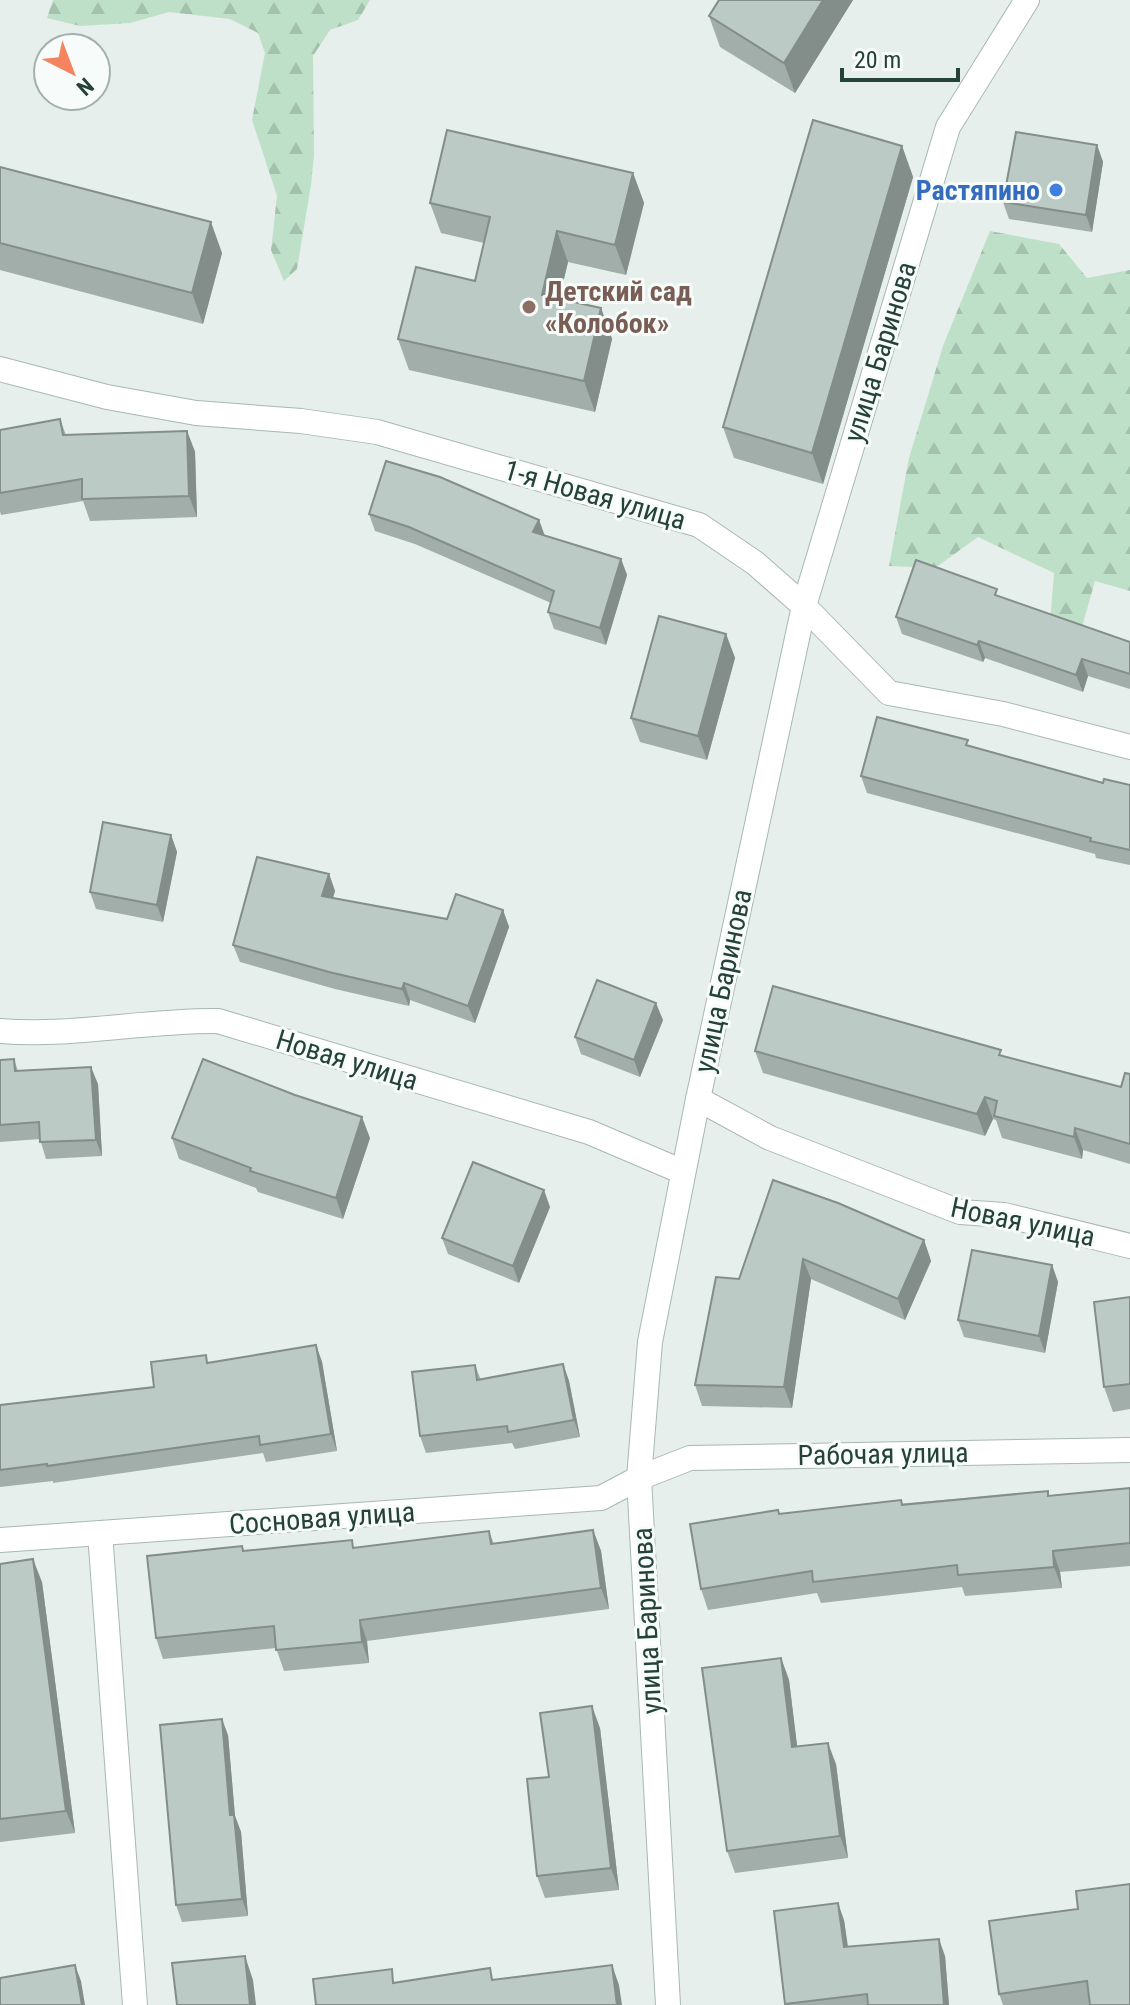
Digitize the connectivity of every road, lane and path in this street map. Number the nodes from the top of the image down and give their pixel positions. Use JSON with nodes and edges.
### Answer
{"nodes":[{"id":1,"x":1027,"y":0,"type":"edge"},
{"id":2,"x":0,"y":369,"type":"edge"},
{"id":3,"x":804,"y":606,"type":"junction"},
{"id":4,"x":1130,"y":747,"type":"edge"},
{"id":5,"x":0,"y":1031,"type":"edge"},
{"id":6,"x":698,"y":1099,"type":"junction"},
{"id":7,"x":683,"y":1172,"type":"junction"},
{"id":8,"x":1130,"y":1246,"type":"edge"},
{"id":9,"x":1130,"y":1450,"type":"edge"},
{"id":10,"x":639,"y":1478,"type":"junction"},
{"id":11,"x":100,"y":1533,"type":"junction"},
{"id":12,"x":0,"y":1540,"type":"edge"},
{"id":13,"x":135,"y":2005,"type":"edge"},
{"id":14,"x":668,"y":2005,"type":"edge"}],
"edges":[{"from":1,"to":3,"type":"street","name":"улица Баринова"},
{"from":2,"to":3,"type":"street","name":"1-я Новая улица"},
{"from":3,"to":4,"type":"street","name":"1-я Новая улица"},
{"from":3,"to":6,"type":"street","name":"улица Баринова"},
{"from":5,"to":7,"type":"street","name":"Новая улица"},
{"from":6,"to":7,"type":"street","name":"улица Баринова"},
{"from":6,"to":8,"type":"street","name":"Новая улица"},
{"from":7,"to":10,"type":"street","name":"улица Баринова"},
{"from":9,"to":10,"type":"street","name":"Рабочая улица"},
{"from":10,"to":11,"type":"street","name":"Сосновая улица"},
{"from":10,"to":14,"type":"street","name":"улица Баринова"},
{"from":11,"to":12,"type":"street","name":"Сосновая улица"},
{"from":11,"to":13,"type":"street"}]}
